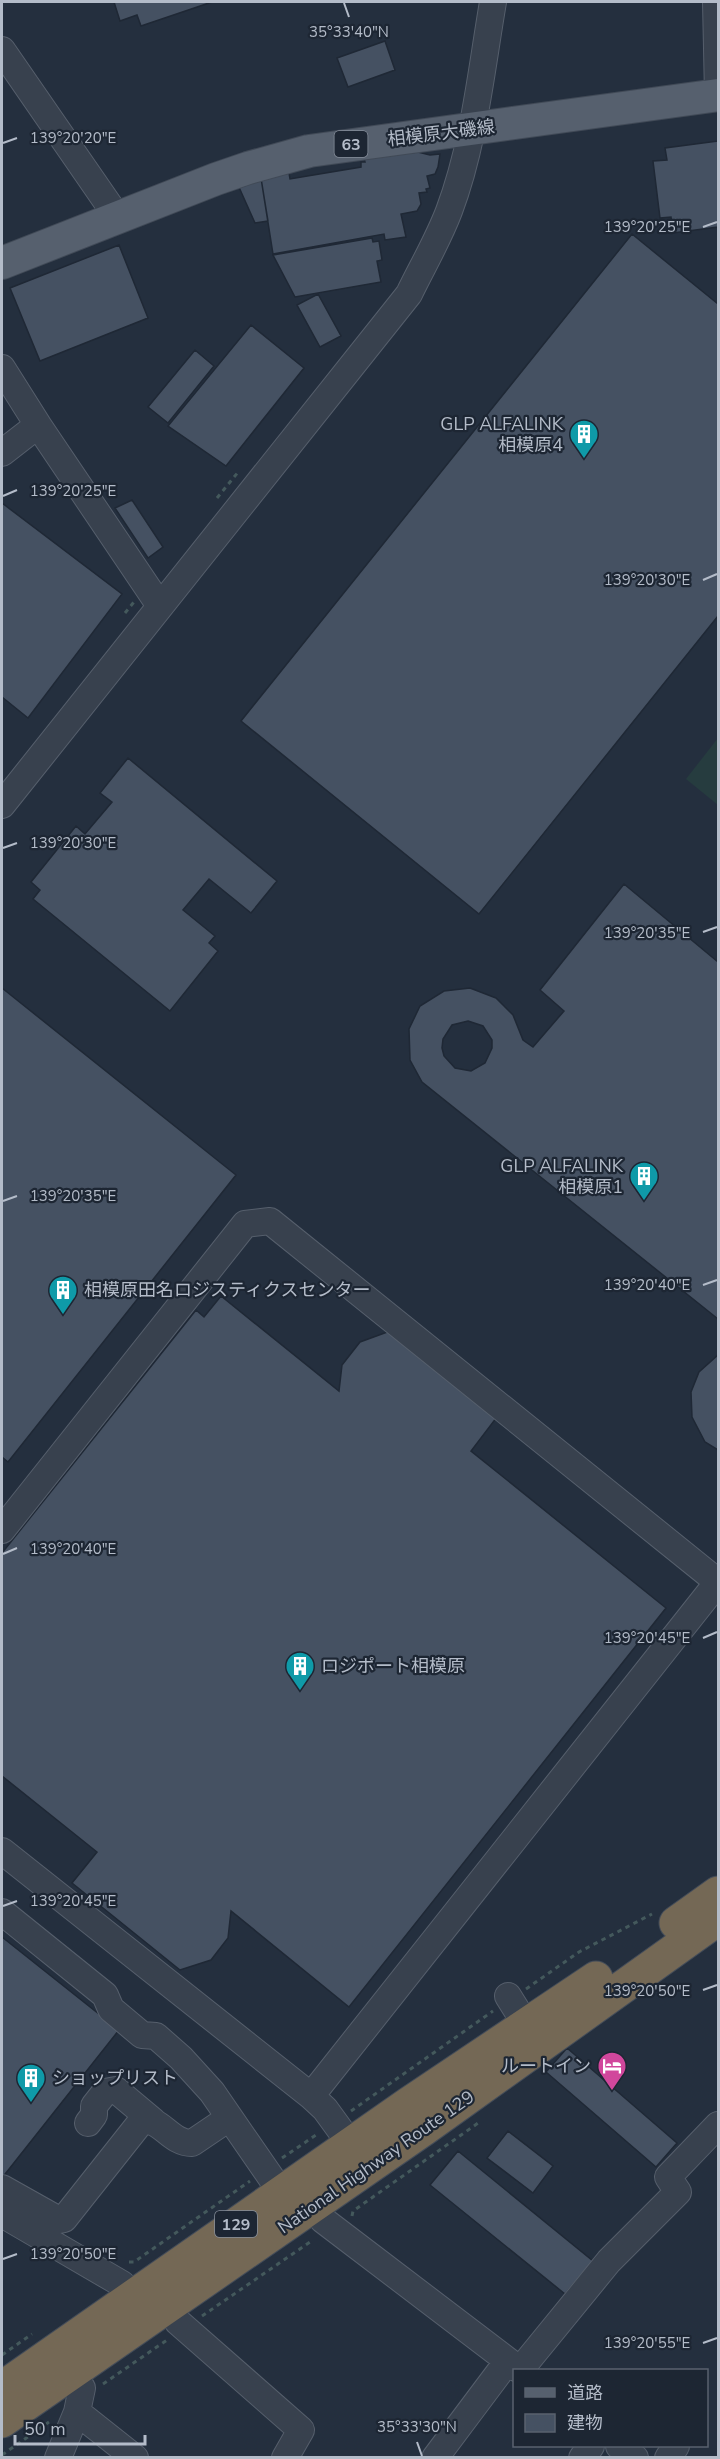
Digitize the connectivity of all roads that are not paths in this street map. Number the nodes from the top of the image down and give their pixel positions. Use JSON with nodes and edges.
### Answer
{"nodes":[{"id":1,"x":493,"y":2,"type":"edge"},
{"id":2,"x":716,"y":2,"type":"edge"},
{"id":3,"x":2,"y":50,"type":"edge"},
{"id":4,"x":718,"y":94,"type":"edge"},
{"id":5,"x":472,"y":129,"type":"junction"},
{"id":6,"x":118,"y":218,"type":"junction"},
{"id":7,"x":2,"y":263,"type":"edge"},
{"id":8,"x":2,"y":369,"type":"edge"},
{"id":9,"x":38,"y":425,"type":"junction"},
{"id":10,"x":2,"y":453,"type":"edge"},
{"id":11,"x":160,"y":606,"type":"junction"},
{"id":12,"x":2,"y":805,"type":"edge"},
{"id":13,"x":2,"y":1530,"type":"edge"},
{"id":14,"x":718,"y":1582,"type":"edge"},
{"id":15,"x":2,"y":1851,"type":"edge"},
{"id":16,"x":718,"y":1893,"type":"edge"},
{"id":17,"x":2,"y":1912,"type":"edge"},
{"id":18,"x":718,"y":1919,"type":"edge"},
{"id":19,"x":585,"y":1986,"type":"junction"},
{"id":20,"x":542,"y":2044,"type":"junction"},
{"id":21,"x":311,"y":2096,"type":"junction"},
{"id":22,"x":230,"y":2118,"type":"junction"},
{"id":23,"x":153,"y":2121,"type":"junction"},
{"id":24,"x":718,"y":2125,"type":"edge"},
{"id":25,"x":340,"y":2131,"type":"junction"},
{"id":26,"x":126,"y":2141,"type":"junction"},
{"id":27,"x":272,"y":2179,"type":"junction"},
{"id":28,"x":2,"y":2188,"type":"edge"},
{"id":29,"x":2,"y":2214,"type":"edge"},
{"id":30,"x":330,"y":2227,"type":"junction"},
{"id":31,"x":122,"y":2284,"type":"junction"},
{"id":32,"x":182,"y":2325,"type":"junction"},
{"id":33,"x":2,"y":2368,"type":"edge"},
{"id":34,"x":516,"y":2368,"type":"edge"},
{"id":35,"x":513,"y":2371,"type":"edge"},
{"id":36,"x":71,"y":2373,"type":"junction"},
{"id":37,"x":2,"y":2388,"type":"edge"},
{"id":38,"x":2,"y":2421,"type":"edge"},
{"id":39,"x":2,"y":2445,"type":"edge"},
{"id":40,"x":622,"y":2447,"type":"edge"},
{"id":41,"x":58,"y":2457,"type":"edge"},
{"id":42,"x":135,"y":2457,"type":"edge"},
{"id":43,"x":285,"y":2457,"type":"edge"},
{"id":44,"x":435,"y":2457,"type":"edge"},
{"id":45,"x":635,"y":2457,"type":"edge"}],
"edges":[{"from":1,"to":5,"type":"street"},
{"from":2,"to":4,"type":"street"},
{"from":3,"to":6,"type":"street"},
{"from":4,"to":5,"type":"main road","name":"相模原大磯線","number":"63"},
{"from":5,"to":6,"type":"main road","name":"相模原大磯線","number":"63"},
{"from":5,"to":11,"type":"street"},
{"from":6,"to":7,"type":"main road","name":"相模原大磯線","number":"63"},
{"from":8,"to":9,"type":"street"},
{"from":9,"to":10,"type":"street"},
{"from":9,"to":11,"type":"street"},
{"from":11,"to":12,"type":"street"},
{"from":13,"to":14,"type":"street"},
{"from":14,"to":21,"type":"street"},
{"from":15,"to":21,"type":"street"},
{"from":16,"to":19,"type":"highway","name":"National Highway Route 129","number":"129"},
{"from":17,"to":22,"type":"street"},
{"from":18,"to":20,"type":"highway","name":"National Highway Route 129","number":"129"},
{"from":19,"to":25,"type":"highway"},
{"from":19,"to":36,"type":"highway","name":"National Highway Route 129","number":"129"},
{"from":20,"to":30,"type":"highway"},
{"from":20,"to":36,"type":"highway","name":"National Highway Route 129","number":"129"},
{"from":21,"to":25,"type":"street"},
{"from":22,"to":23,"type":"street"},
{"from":22,"to":27,"type":"street"},
{"from":23,"to":26,"type":"street"},
{"from":23,"to":26,"type":"street"},
{"from":24,"to":34,"type":"street"},
{"from":25,"to":27,"type":"highway"},
{"from":26,"to":28,"type":"street"},
{"from":27,"to":31,"type":"highway"},
{"from":29,"to":31,"type":"street"},
{"from":30,"to":32,"type":"highway"},
{"from":30,"to":34,"type":"street"},
{"from":31,"to":33,"type":"highway"},
{"from":32,"to":36,"type":"highway"},
{"from":32,"to":43,"type":"street"},
{"from":35,"to":44,"type":"street"},
{"from":36,"to":37,"type":"highway","name":"National Highway Route 129","number":"129"},
{"from":36,"to":38,"type":"highway","name":"National Highway Route 129","number":"129"},
{"from":36,"to":39,"type":"highway"},
{"from":36,"to":41,"type":"street"},
{"from":36,"to":42,"type":"street"},
{"from":40,"to":45,"type":"street"}]}
